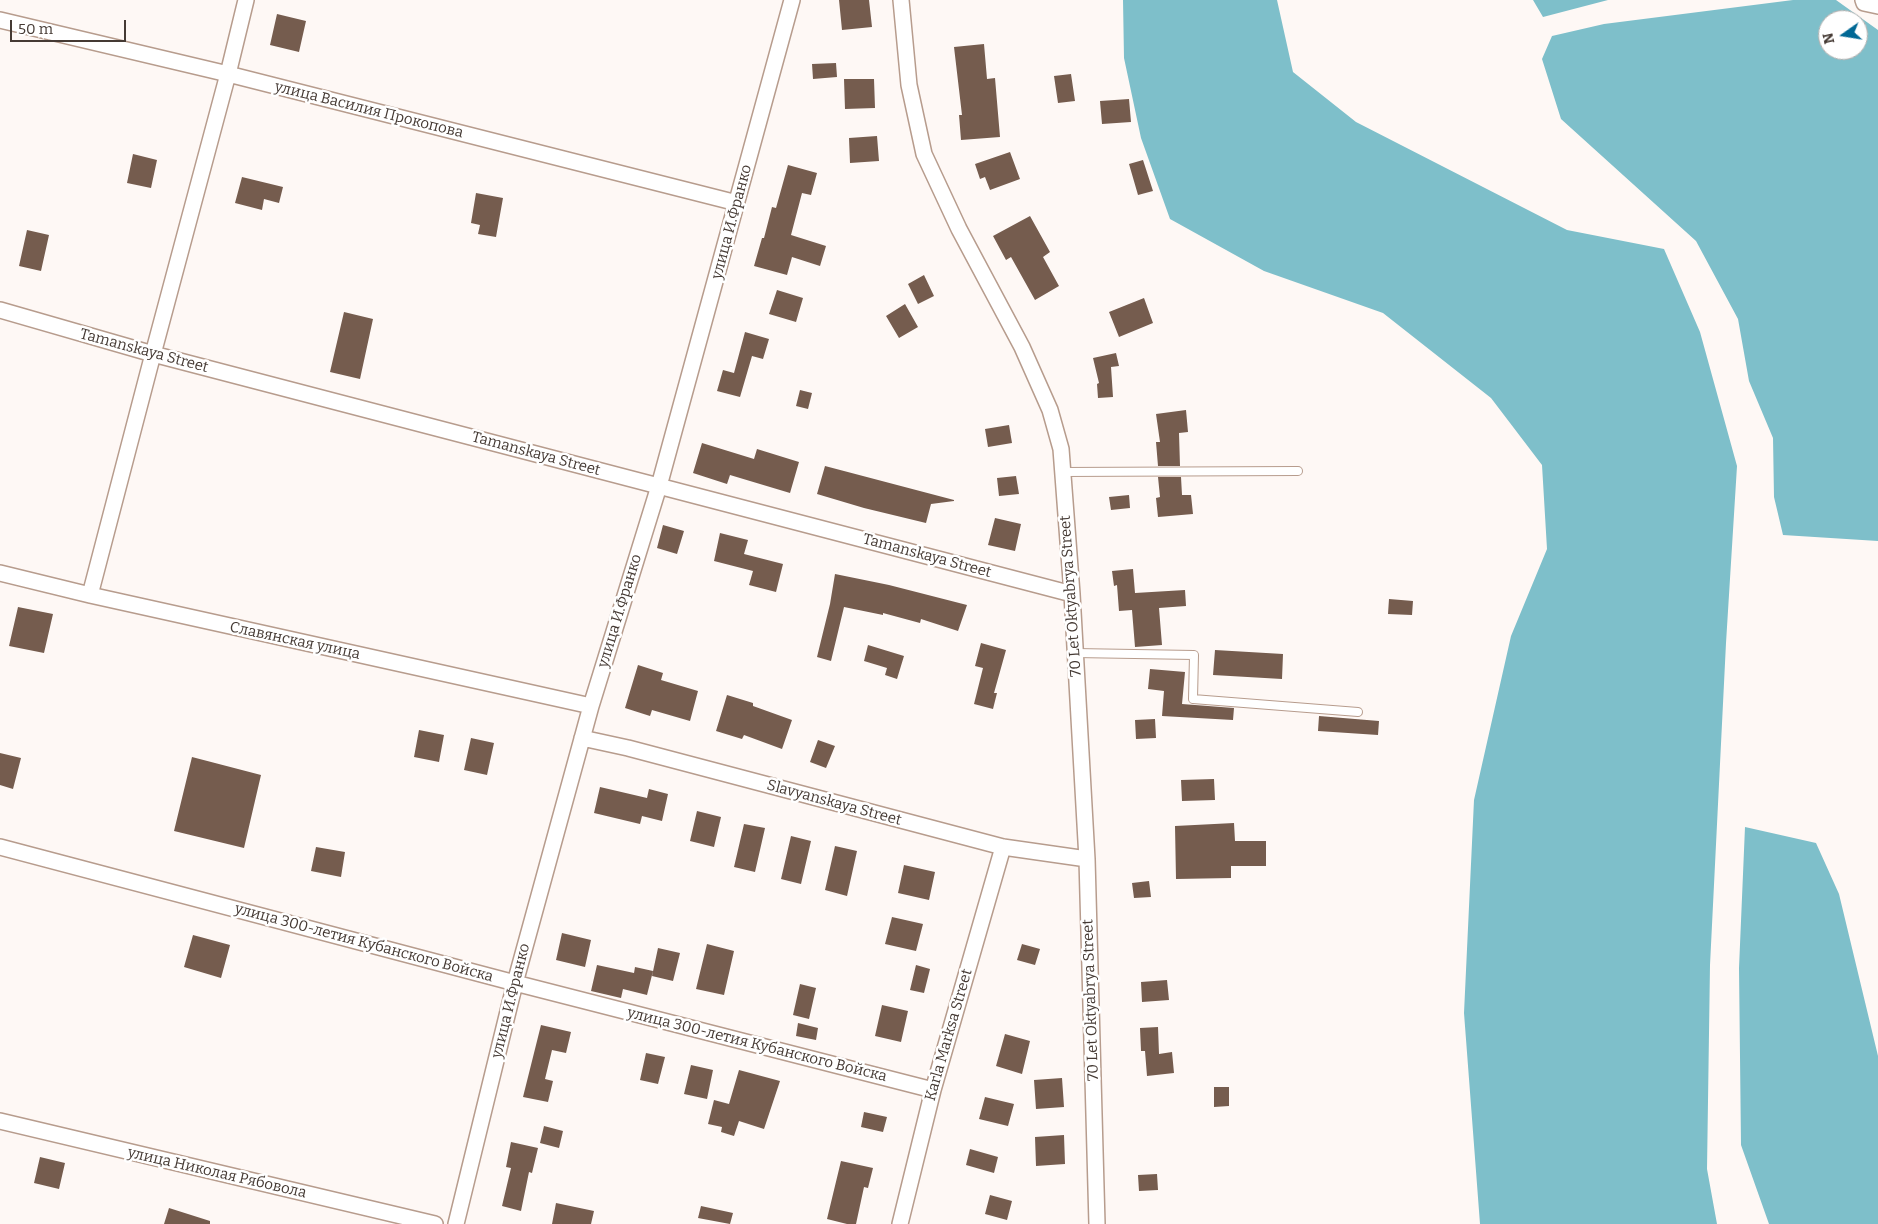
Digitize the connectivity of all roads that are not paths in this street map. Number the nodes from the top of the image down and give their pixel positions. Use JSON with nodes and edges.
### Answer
{"nodes":[{"id":1,"x":246,"y":0,"type":"edge"},
{"id":2,"x":792,"y":0,"type":"edge"},
{"id":3,"x":901,"y":0,"type":"edge"},
{"id":4,"x":0,"y":20,"type":"edge"},
{"id":5,"x":228,"y":74,"type":"junction"},
{"id":6,"x":737,"y":203,"type":"junction"},
{"id":7,"x":0,"y":310,"type":"edge"},
{"id":8,"x":153,"y":354,"type":"junction"},
{"id":9,"x":1298,"y":471,"type":"dead end"},
{"id":10,"x":1062,"y":472,"type":"junction"},
{"id":11,"x":659,"y":486,"type":"junction"},
{"id":12,"x":0,"y":573,"type":"edge"},
{"id":13,"x":1072,"y":594,"type":"junction"},
{"id":14,"x":90,"y":596,"type":"junction"},
{"id":15,"x":1075,"y":653,"type":"junction"},
{"id":16,"x":591,"y":706,"type":"junction"},
{"id":17,"x":1358,"y":712,"type":"dead end"},
{"id":18,"x":582,"y":738,"type":"junction"},
{"id":19,"x":0,"y":847,"type":"edge"},
{"id":20,"x":1003,"y":847,"type":"junction"},
{"id":21,"x":1087,"y":859,"type":"junction"},
{"id":22,"x":515,"y":983,"type":"junction"},
{"id":23,"x":933,"y":1090,"type":"junction"},
{"id":24,"x":0,"y":1121,"type":"edge"},
{"id":25,"x":434,"y":1224,"type":"edge"},
{"id":26,"x":456,"y":1224,"type":"edge"},
{"id":27,"x":900,"y":1224,"type":"edge"},
{"id":28,"x":1098,"y":1224,"type":"edge"}],
"edges":[{"from":1,"to":5,"type":"street"},
{"from":2,"to":6,"type":"street","name":"улица И.Франко"},
{"from":3,"to":10,"type":"street","name":"70 Let Oktyabrya Street"},
{"from":4,"to":5,"type":"street","name":"улица Василия Прокопова"},
{"from":5,"to":6,"type":"street","name":"улица Василия Прокопова"},
{"from":5,"to":8,"type":"street"},
{"from":6,"to":11,"type":"street","name":"улица И.Франко"},
{"from":7,"to":8,"type":"street","name":"Tamanskaya Street"},
{"from":8,"to":11,"type":"street","name":"Tamanskaya Street"},
{"from":8,"to":14,"type":"street"},
{"from":9,"to":10,"type":"lane"},
{"from":10,"to":13,"type":"street","name":"70 Let Oktyabrya Street"},
{"from":11,"to":13,"type":"street","name":"Tamanskaya Street"},
{"from":11,"to":16,"type":"street","name":"улица И.Франко"},
{"from":12,"to":14,"type":"street","name":"Славянская улица"},
{"from":13,"to":15,"type":"street","name":"70 Let Oktyabrya Street"},
{"from":14,"to":16,"type":"street","name":"Славянская улица"},
{"from":15,"to":17,"type":"lane"},
{"from":15,"to":21,"type":"street","name":"70 Let Oktyabrya Street"},
{"from":16,"to":18,"type":"street","name":"улица И.Франко"},
{"from":18,"to":20,"type":"street","name":"Slavyanskaya Street"},
{"from":18,"to":22,"type":"street","name":"улица И.Франко"},
{"from":19,"to":22,"type":"street","name":"улица 300-летия Кубанского Войска"},
{"from":20,"to":21,"type":"street","name":"Slavyanskaya Street"},
{"from":20,"to":23,"type":"street","name":"Karla Marksa Street"},
{"from":21,"to":28,"type":"street","name":"70 Let Oktyabrya Street"},
{"from":22,"to":23,"type":"street","name":"улица 300-летия Кубанского Войска"},
{"from":22,"to":26,"type":"street","name":"улица И.Франко"},
{"from":23,"to":27,"type":"street","name":"Karla Marksa Street"},
{"from":24,"to":25,"type":"street","name":"улица Николая Рябовола"}]}
